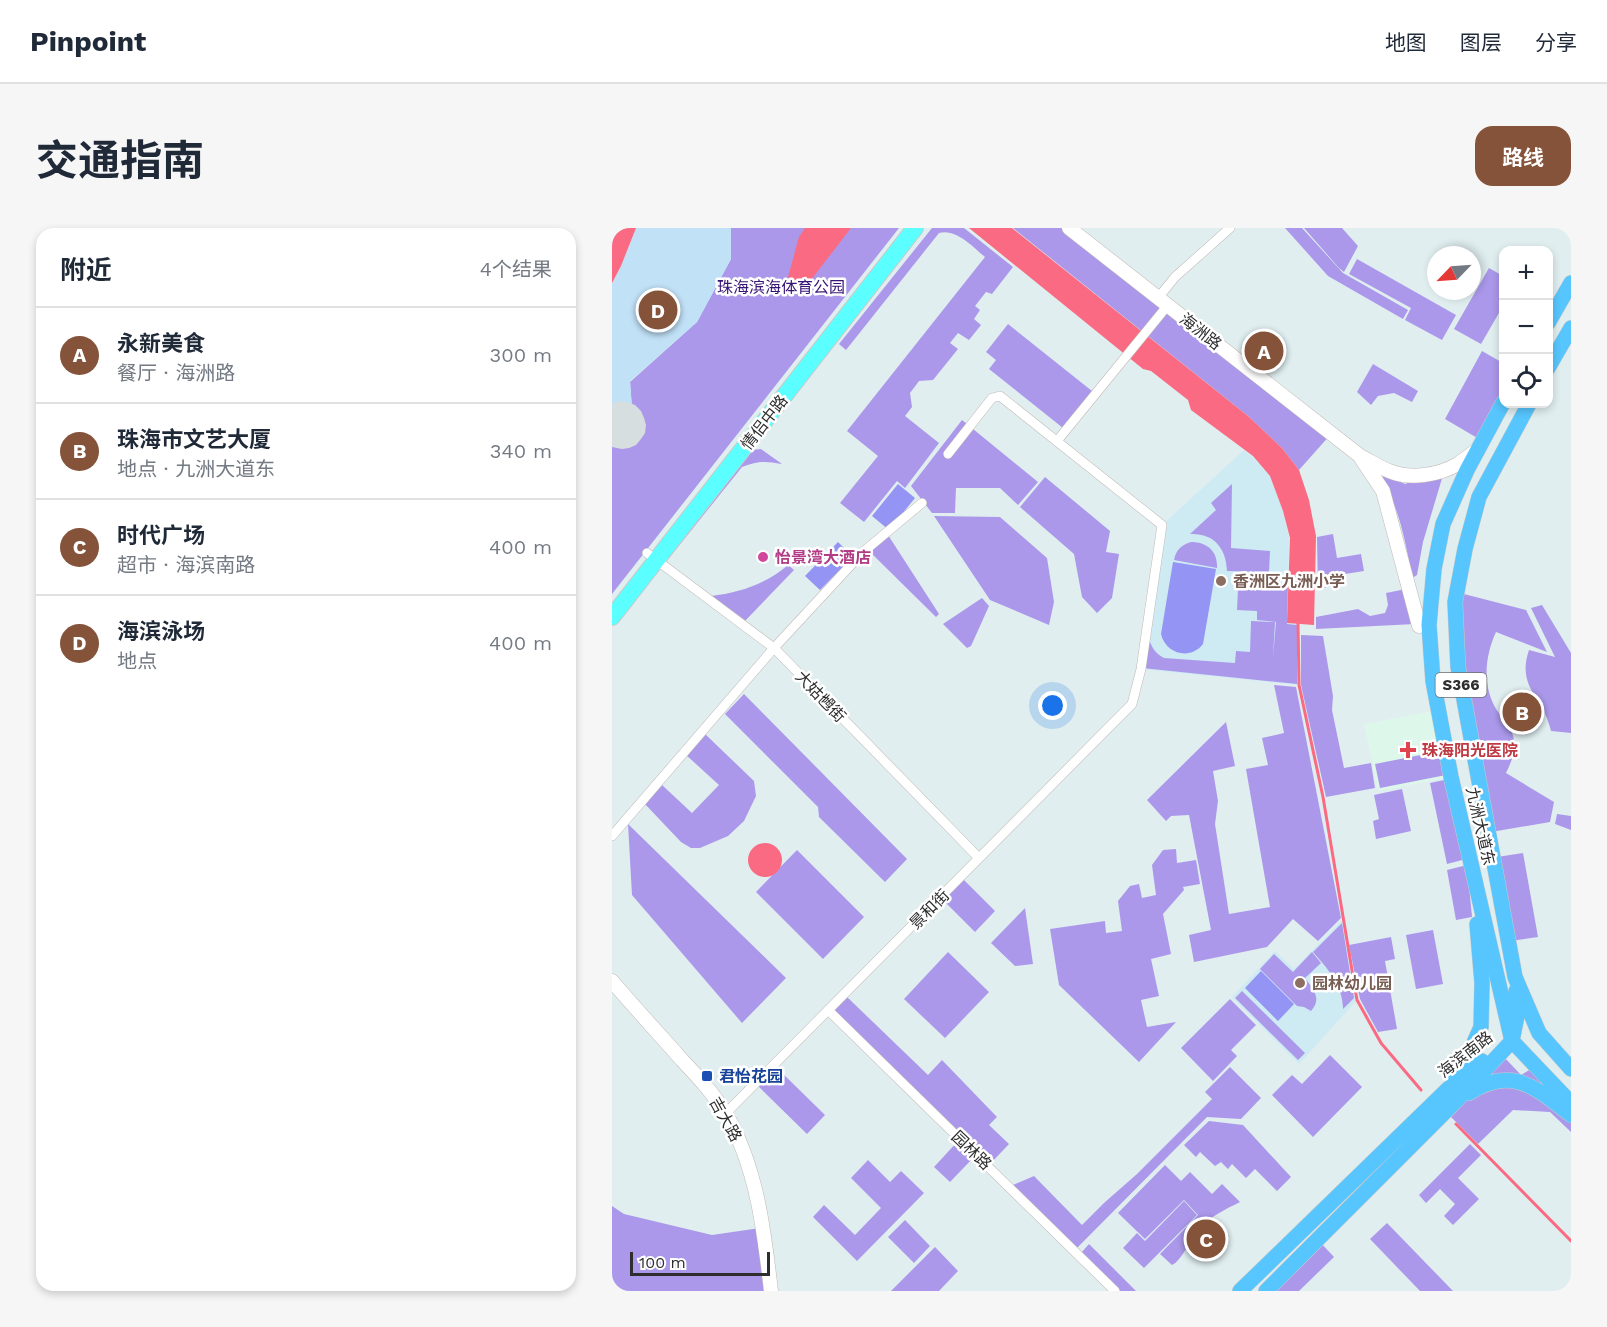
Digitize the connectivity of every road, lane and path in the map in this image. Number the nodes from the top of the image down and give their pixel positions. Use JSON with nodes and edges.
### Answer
{"nodes":[{"id":1,"x":903,"y":228,"type":"edge"},
{"id":2,"x":915,"y":228,"type":"edge"},
{"id":3,"x":1069,"y":228,"type":"edge"},
{"id":4,"x":1230,"y":228,"type":"edge"},
{"id":5,"x":1571,"y":283,"type":"edge"},
{"id":6,"x":1163,"y":301,"type":"junction"},
{"id":7,"x":1553,"y":314,"type":"edge"},
{"id":8,"x":1571,"y":327,"type":"edge"},
{"id":9,"x":1553,"y":359,"type":"edge"},
{"id":10,"x":1500,"y":408,"type":"edge"},
{"id":11,"x":1527,"y":408,"type":"edge"},
{"id":12,"x":1057,"y":441,"type":"junction"},
{"id":13,"x":1477,"y":450,"type":"junction"},
{"id":14,"x":948,"y":454,"type":"dead end"},
{"id":15,"x":1360,"y":456,"type":"junction"},
{"id":16,"x":921,"y":503,"type":"dead end"},
{"id":17,"x":652,"y":557,"type":"junction"},
{"id":18,"x":612,"y":599,"type":"edge"},
{"id":19,"x":612,"y":617,"type":"edge"},
{"id":20,"x":1419,"y":626,"type":"dead end"},
{"id":21,"x":774,"y":648,"type":"junction"},
{"id":22,"x":612,"y":836,"type":"edge"},
{"id":23,"x":979,"y":858,"type":"junction"},
{"id":24,"x":1471,"y":862,"type":"junction"},
{"id":25,"x":1515,"y":976,"type":"junction"},
{"id":26,"x":612,"y":981,"type":"edge"},
{"id":27,"x":828,"y":1010,"type":"junction"},
{"id":28,"x":1512,"y":1041,"type":"junction"},
{"id":29,"x":1552,"y":1049,"type":"junction"},
{"id":30,"x":1571,"y":1069,"type":"edge"},
{"id":31,"x":1448,"y":1089,"type":"junction"},
{"id":32,"x":1571,"y":1103,"type":"edge"},
{"id":33,"x":1452,"y":1105,"type":"junction"},
{"id":34,"x":726,"y":1113,"type":"junction"},
{"id":35,"x":1571,"y":1115,"type":"edge"},
{"id":36,"x":771,"y":1291,"type":"edge"},
{"id":37,"x":1115,"y":1291,"type":"edge"},
{"id":38,"x":1240,"y":1291,"type":"edge"},
{"id":39,"x":1266,"y":1291,"type":"edge"}],
"edges":[{"from":1,"to":17,"type":"highway","name":"情侣中路"},
{"from":2,"to":17,"type":"highway","name":"情侣中路"},
{"from":3,"to":6,"type":"street","name":"海洲路"},
{"from":4,"to":6,"type":"street"},
{"from":5,"to":7,"type":"main road"},
{"from":6,"to":12,"type":"street"},
{"from":6,"to":15,"type":"street","name":"海洲路"},
{"from":8,"to":9,"type":"main road"},
{"from":10,"to":13,"type":"main road","name":"九洲大道东","number":"S366"},
{"from":11,"to":25,"type":"main road","name":"九洲大道东","number":"S366"},
{"from":12,"to":14,"type":"street"},
{"from":12,"to":23,"type":"street","name":"景和街"},
{"from":13,"to":15,"type":"street"},
{"from":13,"to":24,"type":"main road","name":"九洲大道东","number":"S366"},
{"from":15,"to":20,"type":"street"},
{"from":16,"to":21,"type":"street"},
{"from":17,"to":18,"type":"highway","name":"情侣中路"},
{"from":17,"to":19,"type":"highway","name":"情侣中路"},
{"from":17,"to":21,"type":"street","name":"大姑乸街"},
{"from":21,"to":22,"type":"street"},
{"from":21,"to":23,"type":"street","name":"大姑乸街"},
{"from":23,"to":27,"type":"street","name":"景和街"},
{"from":24,"to":28,"type":"main road","name":"九洲大道东","number":"S366"},
{"from":24,"to":31,"type":"main road"},
{"from":25,"to":28,"type":"main road"},
{"from":25,"to":29,"type":"main road","name":"九洲大道东","number":"S366"},
{"from":26,"to":34,"type":"street","name":"吉大路"},
{"from":27,"to":34,"type":"street","name":"景和街"},
{"from":27,"to":37,"type":"street","name":"园林路"},
{"from":28,"to":29,"type":"main road"},
{"from":28,"to":31,"type":"main road","name":"海滨南路"},
{"from":28,"to":32,"type":"main road"},
{"from":28,"to":33,"type":"main road","name":"海滨南路"},
{"from":29,"to":30,"type":"main road","name":"九洲大道东","number":"S366"},
{"from":31,"to":38,"type":"main road","name":"海滨南路"},
{"from":33,"to":35,"type":"main road"},
{"from":33,"to":39,"type":"main road","name":"海滨南路"},
{"from":34,"to":36,"type":"street","name":"吉大路"}]}
